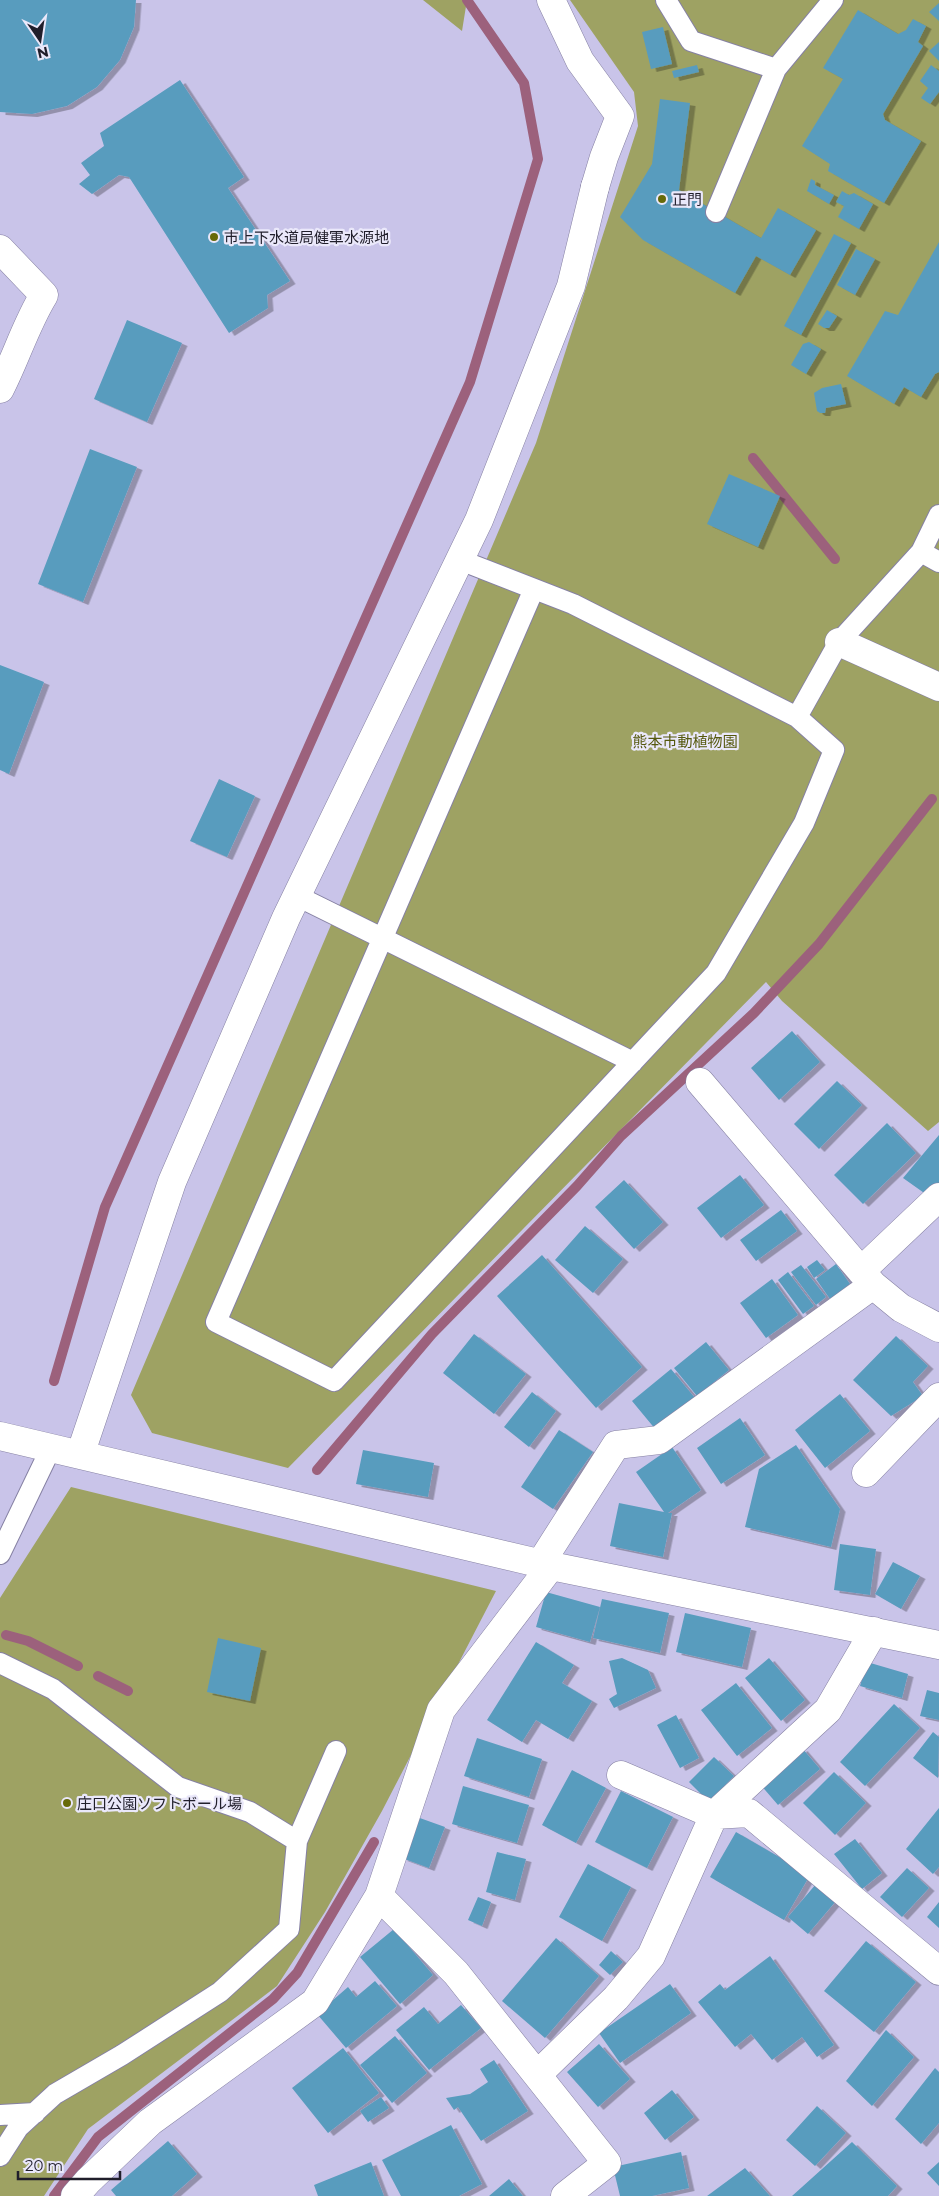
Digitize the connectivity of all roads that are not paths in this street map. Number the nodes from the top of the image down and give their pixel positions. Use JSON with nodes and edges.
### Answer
{"nodes":[{"id":1,"x":551,"y":0,"type":"edge"},
{"id":2,"x":666,"y":0,"type":"edge"},
{"id":3,"x":833,"y":0,"type":"edge"},
{"id":4,"x":776,"y":69,"type":"junction"},
{"id":5,"x":716,"y":212,"type":"dead end"},
{"id":6,"x":0,"y":249,"type":"edge"},
{"id":7,"x":0,"y":389,"type":"edge"},
{"id":8,"x":939,"y":515,"type":"edge"},
{"id":9,"x":922,"y":552,"type":"junction"},
{"id":10,"x":460,"y":560,"type":"junction"},
{"id":11,"x":939,"y":562,"type":"edge"},
{"id":12,"x":534,"y":589,"type":"junction"},
{"id":13,"x":839,"y":642,"type":"junction"},
{"id":14,"x":939,"y":687,"type":"edge"},
{"id":15,"x":797,"y":717,"type":"junction"},
{"id":16,"x":297,"y":896,"type":"junction"},
{"id":17,"x":382,"y":937,"type":"junction"},
{"id":18,"x":633,"y":1062,"type":"junction"},
{"id":19,"x":700,"y":1082,"type":"dead end"},
{"id":20,"x":939,"y":1197,"type":"edge"},
{"id":21,"x":867,"y":1278,"type":"junction"},
{"id":22,"x":939,"y":1328,"type":"edge"},
{"id":23,"x":939,"y":1396,"type":"edge"},
{"id":24,"x":0,"y":1436,"type":"edge"},
{"id":25,"x":51,"y":1448,"type":"junction"},
{"id":26,"x":80,"y":1455,"type":"junction"},
{"id":27,"x":866,"y":1473,"type":"dead end"},
{"id":28,"x":0,"y":1554,"type":"edge"},
{"id":29,"x":546,"y":1565,"type":"junction"},
{"id":30,"x":874,"y":1630,"type":"junction"},
{"id":31,"x":939,"y":1645,"type":"edge"},
{"id":32,"x":0,"y":1663,"type":"edge"},
{"id":33,"x":336,"y":1751,"type":"dead end"},
{"id":34,"x":621,"y":1775,"type":"dead end"},
{"id":35,"x":714,"y":1816,"type":"junction"},
{"id":36,"x":297,"y":1841,"type":"junction"},
{"id":37,"x":379,"y":1896,"type":"junction"},
{"id":38,"x":939,"y":1971,"type":"edge"},
{"id":39,"x":537,"y":2075,"type":"junction"},
{"id":40,"x":34,"y":2113,"type":"junction"},
{"id":41,"x":0,"y":2115,"type":"edge"},
{"id":42,"x":0,"y":2156,"type":"edge"},
{"id":43,"x":76,"y":2196,"type":"edge"},
{"id":44,"x":565,"y":2196,"type":"edge"}],
"edges":[{"from":1,"to":10,"type":"street"},
{"from":2,"to":4,"type":"lane"},
{"from":3,"to":4,"type":"lane"},
{"from":4,"to":5,"type":"lane"},
{"from":6,"to":7,"type":"street"},
{"from":8,"to":9,"type":"lane"},
{"from":9,"to":11,"type":"lane"},
{"from":9,"to":13,"type":"lane"},
{"from":10,"to":12,"type":"lane"},
{"from":10,"to":16,"type":"street"},
{"from":12,"to":15,"type":"lane"},
{"from":12,"to":17,"type":"lane"},
{"from":13,"to":14,"type":"street"},
{"from":13,"to":15,"type":"lane"},
{"from":15,"to":18,"type":"lane"},
{"from":16,"to":17,"type":"lane"},
{"from":16,"to":26,"type":"street"},
{"from":17,"to":18,"type":"lane"},
{"from":17,"to":18,"type":"lane"},
{"from":19,"to":21,"type":"street"},
{"from":20,"to":21,"type":"street"},
{"from":21,"to":22,"type":"street"},
{"from":21,"to":29,"type":"street"},
{"from":23,"to":27,"type":"street"},
{"from":24,"to":25,"type":"street"},
{"from":25,"to":26,"type":"street"},
{"from":25,"to":28,"type":"lane"},
{"from":26,"to":29,"type":"street"},
{"from":29,"to":30,"type":"street"},
{"from":29,"to":37,"type":"street"},
{"from":30,"to":31,"type":"street"},
{"from":30,"to":35,"type":"street"},
{"from":32,"to":36,"type":"lane"},
{"from":33,"to":36,"type":"lane"},
{"from":34,"to":35,"type":"street"},
{"from":35,"to":38,"type":"street"},
{"from":35,"to":39,"type":"street"},
{"from":36,"to":40,"type":"lane"},
{"from":37,"to":39,"type":"street"},
{"from":37,"to":43,"type":"street"},
{"from":39,"to":44,"type":"street"},
{"from":40,"to":41,"type":"lane"},
{"from":40,"to":42,"type":"lane"}]}
